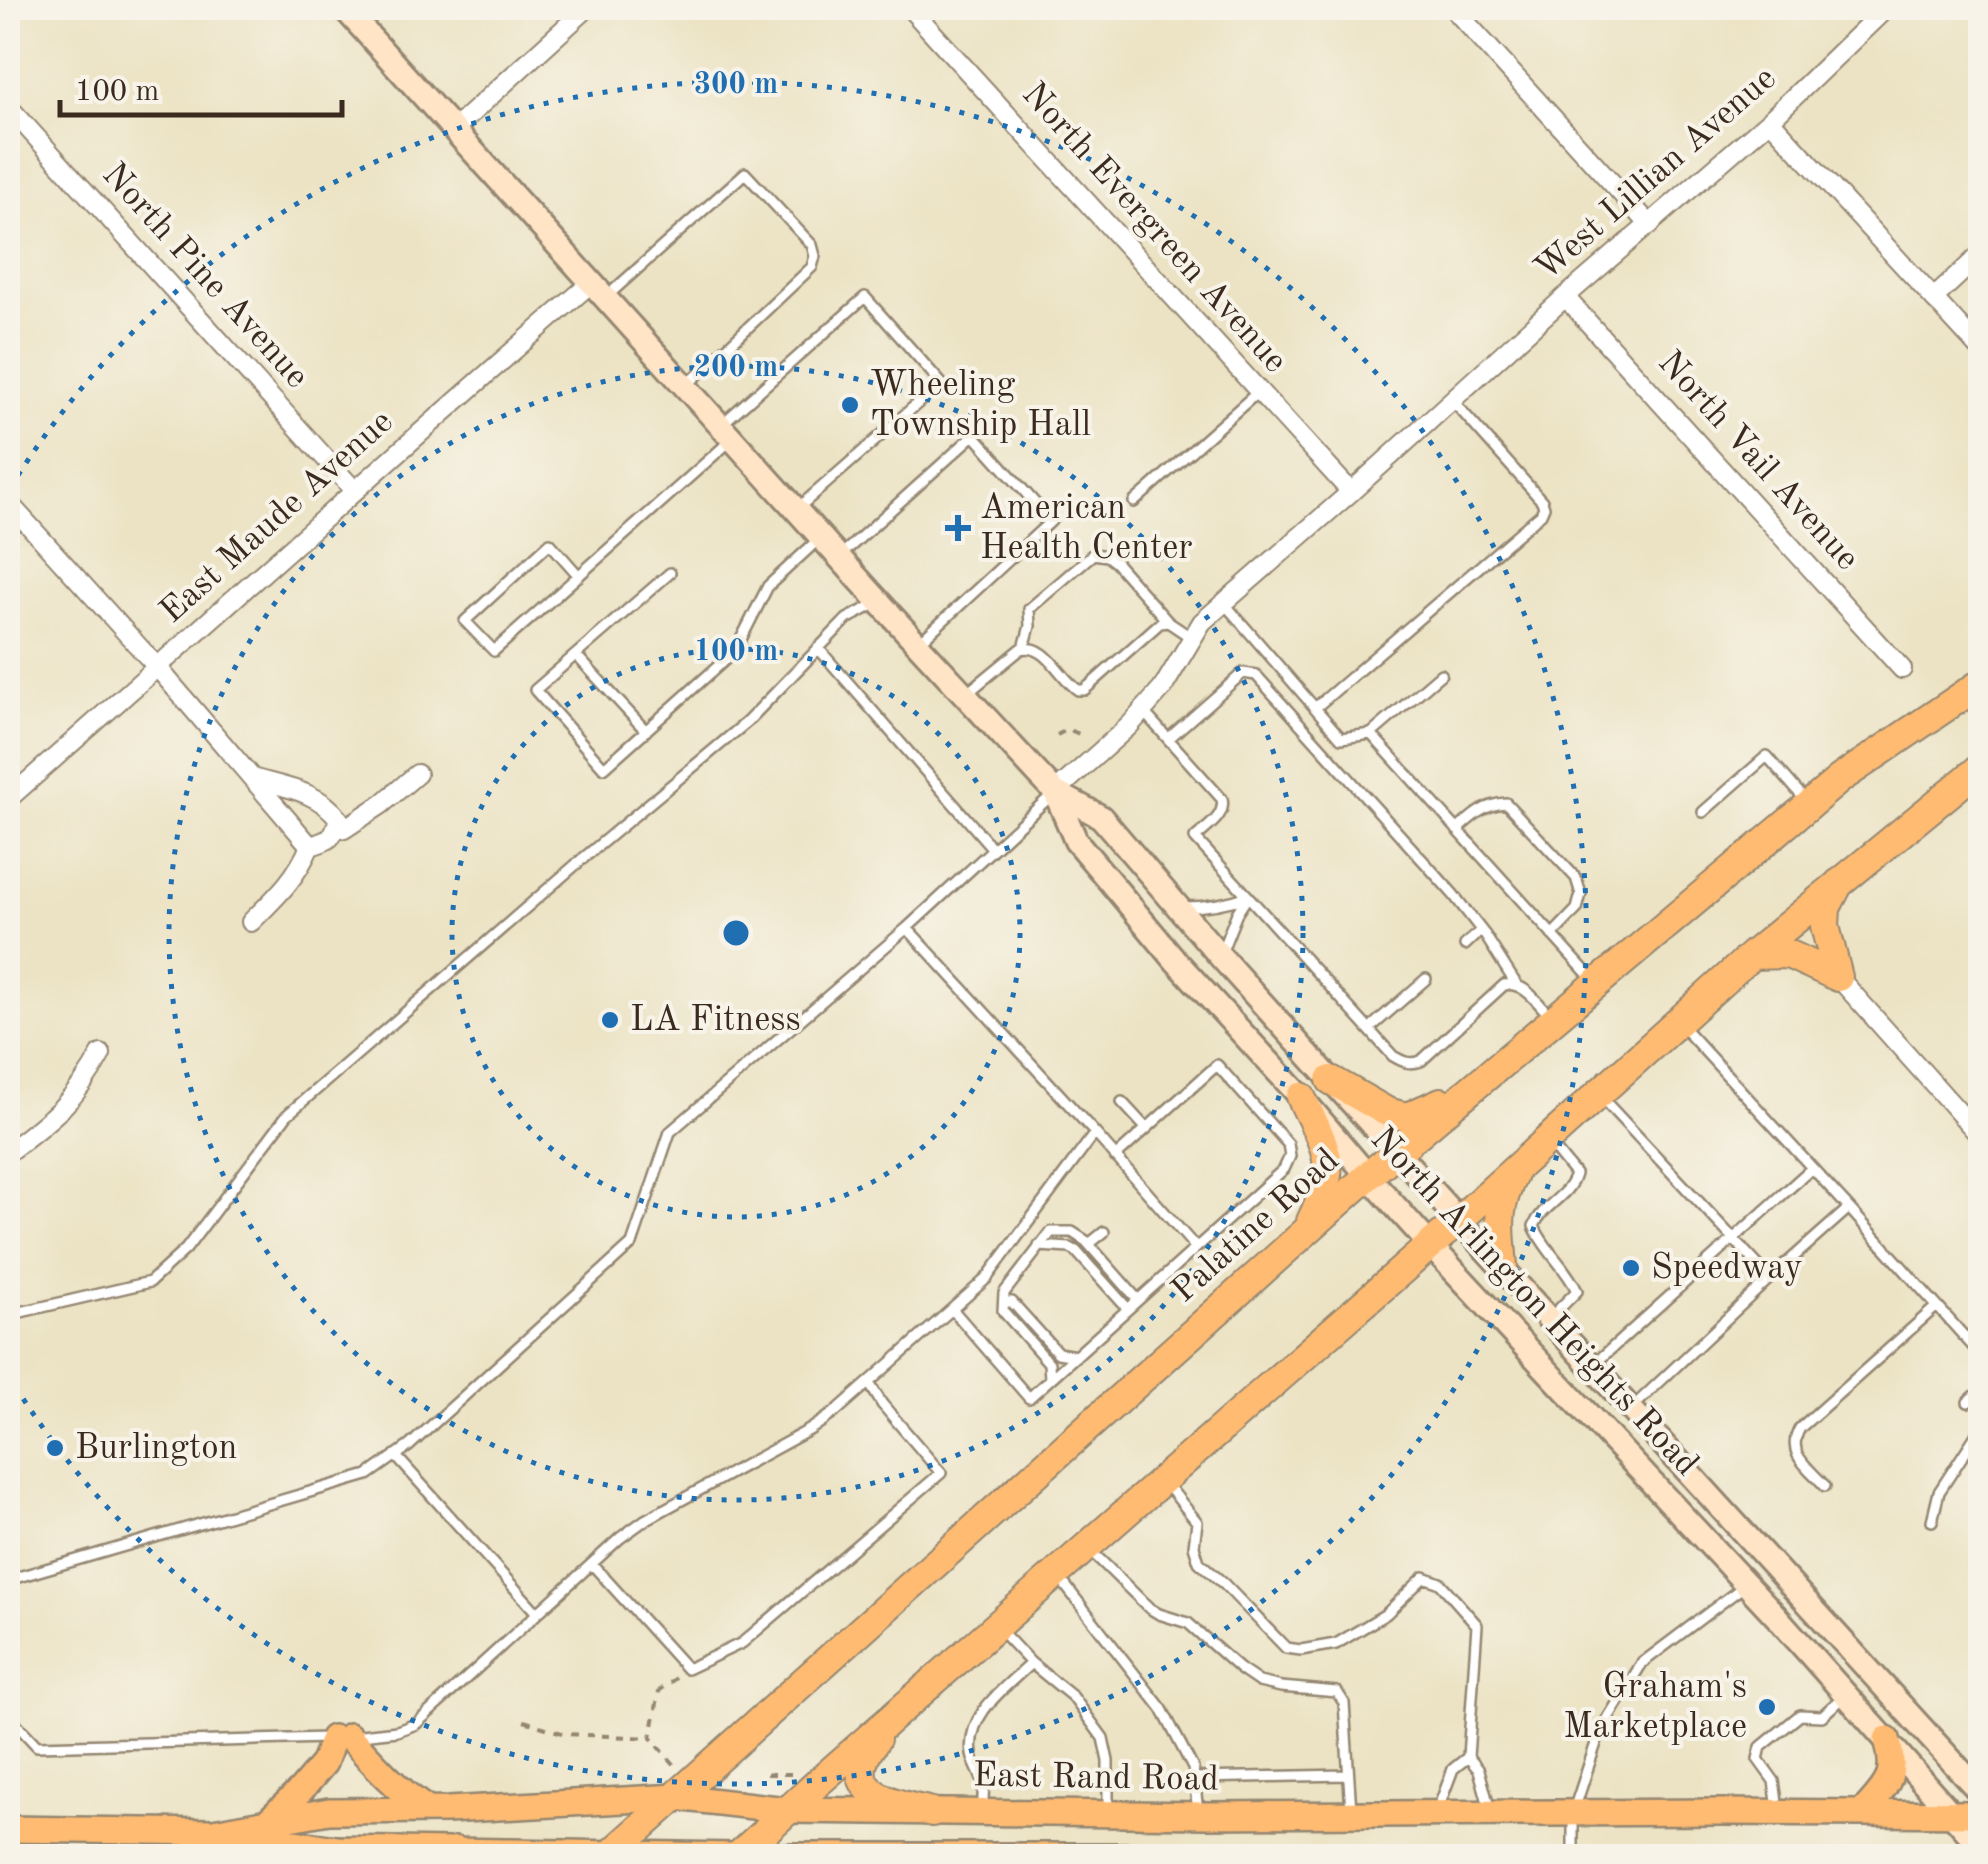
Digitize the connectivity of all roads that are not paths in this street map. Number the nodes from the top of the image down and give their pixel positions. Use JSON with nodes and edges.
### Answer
{"nodes":[{"id":1,"x":344,"y":8,"type":"edge"},
{"id":2,"x":587,"y":8,"type":"edge"},
{"id":3,"x":910,"y":8,"type":"edge"},
{"id":4,"x":1453,"y":8,"type":"edge"},
{"id":5,"x":1886,"y":8,"type":"edge"},
{"id":6,"x":8,"y":106,"type":"edge"},
{"id":7,"x":1770,"y":120,"type":"junction"},
{"id":8,"x":454,"y":129,"type":"junction"},
{"id":9,"x":1650,"y":226,"type":"junction"},
{"id":10,"x":1980,"y":255,"type":"edge"},
{"id":11,"x":598,"y":290,"type":"junction"},
{"id":12,"x":1565,"y":297,"type":"junction"},
{"id":13,"x":1935,"y":298,"type":"junction"},
{"id":14,"x":1980,"y":349,"type":"edge"},
{"id":15,"x":685,"y":387,"type":"junction"},
{"id":16,"x":1259,"y":391,"type":"junction"},
{"id":17,"x":1458,"y":392,"type":"junction"},
{"id":18,"x":726,"y":432,"type":"junction"},
{"id":19,"x":354,"y":490,"type":"junction"},
{"id":20,"x":1351,"y":492,"type":"junction"},
{"id":21,"x":8,"y":502,"type":"edge"},
{"id":22,"x":1134,"y":502,"type":"dead end"},
{"id":23,"x":796,"y":510,"type":"junction"},
{"id":24,"x":821,"y":537,"type":"junction"},
{"id":25,"x":839,"y":556,"type":"junction"},
{"id":26,"x":670,"y":573,"type":"dead end"},
{"id":27,"x":578,"y":576,"type":"junction"},
{"id":28,"x":880,"y":602,"type":"junction"},
{"id":29,"x":1224,"y":603,"type":"junction"},
{"id":30,"x":1168,"y":622,"type":"junction"},
{"id":31,"x":1192,"y":638,"type":"junction"},
{"id":32,"x":918,"y":644,"type":"junction"},
{"id":33,"x":818,"y":648,"type":"junction"},
{"id":34,"x":1024,"y":648,"type":"junction"},
{"id":35,"x":576,"y":654,"type":"junction"},
{"id":36,"x":1980,"y":661,"type":"edge"},
{"id":37,"x":158,"y":668,"type":"junction"},
{"id":38,"x":1902,"y":668,"type":"dead end"},
{"id":39,"x":1441,"y":674,"type":"dead end"},
{"id":40,"x":1980,"y":684,"type":"edge"},
{"id":41,"x":965,"y":695,"type":"junction"},
{"id":42,"x":1315,"y":708,"type":"junction"},
{"id":43,"x":1143,"y":711,"type":"junction"},
{"id":44,"x":646,"y":731,"type":"junction"},
{"id":45,"x":1371,"y":734,"type":"junction"},
{"id":46,"x":1168,"y":739,"type":"junction"},
{"id":47,"x":1980,"y":768,"type":"edge"},
{"id":48,"x":418,"y":774,"type":"dead end"},
{"id":49,"x":252,"y":778,"type":"junction"},
{"id":50,"x":1842,"y":778,"type":"junction"},
{"id":51,"x":1980,"y":779,"type":"edge"},
{"id":52,"x":1055,"y":792,"type":"junction"},
{"id":53,"x":8,"y":800,"type":"edge"},
{"id":54,"x":1810,"y":805,"type":"junction"},
{"id":55,"x":1703,"y":812,"type":"dead end"},
{"id":56,"x":336,"y":827,"type":"junction"},
{"id":57,"x":1457,"y":830,"type":"junction"},
{"id":58,"x":1900,"y":834,"type":"junction"},
{"id":59,"x":310,"y":846,"type":"junction"},
{"id":60,"x":993,"y":849,"type":"junction"},
{"id":61,"x":1839,"y":883,"type":"junction"},
{"id":62,"x":1248,"y":896,"type":"junction"},
{"id":63,"x":1178,"y":906,"type":"junction"},
{"id":64,"x":251,"y":922,"type":"dead end"},
{"id":65,"x":906,"y":928,"type":"junction"},
{"id":66,"x":1481,"y":930,"type":"junction"},
{"id":67,"x":1552,"y":935,"type":"junction"},
{"id":68,"x":1465,"y":945,"type":"dead end"},
{"id":69,"x":1752,"y":955,"type":"junction"},
{"id":70,"x":1220,"y":956,"type":"junction"},
{"id":71,"x":1838,"y":977,"type":"junction"},
{"id":72,"x":1426,"y":979,"type":"dead end"},
{"id":73,"x":1516,"y":984,"type":"junction"},
{"id":74,"x":1597,"y":984,"type":"junction"},
{"id":75,"x":1554,"y":1020,"type":"junction"},
{"id":76,"x":1678,"y":1022,"type":"junction"},
{"id":77,"x":1369,"y":1029,"type":"junction"},
{"id":78,"x":101,"y":1054,"type":"dead end"},
{"id":79,"x":1331,"y":1080,"type":"junction"},
{"id":80,"x":1471,"y":1091,"type":"junction"},
{"id":81,"x":1598,"y":1094,"type":"junction"},
{"id":82,"x":1301,"y":1097,"type":"junction"},
{"id":83,"x":1122,"y":1102,"type":"dead end"},
{"id":84,"x":1146,"y":1128,"type":"junction"},
{"id":85,"x":1095,"y":1133,"type":"junction"},
{"id":86,"x":1980,"y":1136,"type":"edge"},
{"id":87,"x":1548,"y":1140,"type":"junction"},
{"id":88,"x":8,"y":1152,"type":"edge"},
{"id":89,"x":1397,"y":1152,"type":"junction"},
{"id":90,"x":1115,"y":1157,"type":"junction"},
{"id":91,"x":1812,"y":1168,"type":"junction"},
{"id":92,"x":1516,"y":1169,"type":"junction"},
{"id":93,"x":1368,"y":1176,"type":"junction"},
{"id":94,"x":1850,"y":1208,"type":"junction"},
{"id":95,"x":1459,"y":1220,"type":"junction"},
{"id":96,"x":1104,"y":1232,"type":"dead end"},
{"id":97,"x":1304,"y":1234,"type":"junction"},
{"id":98,"x":1732,"y":1240,"type":"junction"},
{"id":99,"x":1089,"y":1244,"type":"junction"},
{"id":100,"x":1039,"y":1246,"type":"junction"},
{"id":101,"x":1430,"y":1246,"type":"junction"},
{"id":102,"x":1196,"y":1248,"type":"junction"},
{"id":103,"x":1503,"y":1266,"type":"junction"},
{"id":104,"x":1770,"y":1278,"type":"junction"},
{"id":105,"x":1138,"y":1300,"type":"junction"},
{"id":106,"x":1005,"y":1302,"type":"junction"},
{"id":107,"x":1936,"y":1306,"type":"junction"},
{"id":108,"x":1128,"y":1309,"type":"junction"},
{"id":109,"x":952,"y":1310,"type":"junction"},
{"id":110,"x":8,"y":1315,"type":"edge"},
{"id":111,"x":1550,"y":1318,"type":"junction"},
{"id":112,"x":1980,"y":1354,"type":"edge"},
{"id":113,"x":1076,"y":1356,"type":"junction"},
{"id":114,"x":1592,"y":1366,"type":"junction"},
{"id":115,"x":1050,"y":1379,"type":"junction"},
{"id":116,"x":869,"y":1383,"type":"junction"},
{"id":117,"x":1980,"y":1391,"type":"edge"},
{"id":118,"x":1968,"y":1402,"type":"dead end"},
{"id":119,"x":1631,"y":1408,"type":"junction"},
{"id":120,"x":1980,"y":1429,"type":"edge"},
{"id":121,"x":395,"y":1455,"type":"junction"},
{"id":122,"x":1164,"y":1480,"type":"junction"},
{"id":123,"x":1825,"y":1486,"type":"dead end"},
{"id":124,"x":1932,"y":1521,"type":"dead end"},
{"id":125,"x":1087,"y":1548,"type":"junction"},
{"id":126,"x":592,"y":1564,"type":"junction"},
{"id":127,"x":1056,"y":1574,"type":"junction"},
{"id":128,"x":8,"y":1580,"type":"edge"},
{"id":129,"x":1746,"y":1584,"type":"junction"},
{"id":130,"x":537,"y":1614,"type":"junction"},
{"id":131,"x":997,"y":1626,"type":"junction"},
{"id":132,"x":1032,"y":1663,"type":"junction"},
{"id":133,"x":1846,"y":1694,"type":"junction"},
{"id":134,"x":8,"y":1715,"type":"edge"},
{"id":135,"x":885,"y":1724,"type":"junction"},
{"id":136,"x":341,"y":1737,"type":"junction"},
{"id":137,"x":1887,"y":1739,"type":"junction"},
{"id":138,"x":1468,"y":1757,"type":"junction"},
{"id":139,"x":1348,"y":1775,"type":"junction"},
{"id":140,"x":1194,"y":1778,"type":"junction"},
{"id":141,"x":1980,"y":1792,"type":"edge"},
{"id":142,"x":676,"y":1797,"type":"junction"},
{"id":143,"x":428,"y":1810,"type":"junction"},
{"id":144,"x":787,"y":1810,"type":"junction"},
{"id":145,"x":932,"y":1812,"type":"junction"},
{"id":146,"x":982,"y":1812,"type":"junction"},
{"id":147,"x":1778,"y":1812,"type":"junction"},
{"id":148,"x":1108,"y":1813,"type":"junction"},
{"id":149,"x":1436,"y":1813,"type":"junction"},
{"id":150,"x":1491,"y":1813,"type":"junction"},
{"id":151,"x":1573,"y":1813,"type":"junction"},
{"id":152,"x":1862,"y":1813,"type":"junction"},
{"id":153,"x":1351,"y":1814,"type":"junction"},
{"id":154,"x":1952,"y":1814,"type":"junction"},
{"id":155,"x":1980,"y":1814,"type":"edge"},
{"id":156,"x":1198,"y":1815,"type":"junction"},
{"id":157,"x":266,"y":1822,"type":"junction"},
{"id":158,"x":8,"y":1829,"type":"edge"},
{"id":159,"x":213,"y":1832,"type":"junction"},
{"id":160,"x":1980,"y":1846,"type":"edge"},
{"id":161,"x":461,"y":1854,"type":"edge"},
{"id":162,"x":611,"y":1855,"type":"edge"},
{"id":163,"x":737,"y":1856,"type":"edge"},
{"id":164,"x":786,"y":1856,"type":"edge"},
{"id":165,"x":954,"y":1856,"type":"edge"},
{"id":166,"x":1055,"y":1856,"type":"edge"},
{"id":167,"x":1189,"y":1856,"type":"edge"},
{"id":168,"x":1574,"y":1856,"type":"edge"}],
"edges":[{"from":1,"to":8,"type":"main road","name":"North Arlington Heights Road"},
{"from":2,"to":8,"type":"street"},
{"from":3,"to":16,"type":"street","name":"North Evergreen Avenue"},
{"from":4,"to":9,"type":"street"},
{"from":5,"to":7,"type":"street","name":"West Lillian Avenue"},
{"from":6,"to":19,"type":"street","name":"North Pine Avenue"},
{"from":7,"to":9,"type":"street","name":"West Lillian Avenue"},
{"from":7,"to":13,"type":"street"},
{"from":8,"to":11,"type":"main road","name":"North Arlington Heights Road"},
{"from":9,"to":12,"type":"street","name":"West Lillian Avenue"},
{"from":10,"to":13,"type":"street"},
{"from":11,"to":15,"type":"main road","name":"North Arlington Heights Road"},
{"from":11,"to":15,"type":"lane"},
{"from":11,"to":19,"type":"street","name":"East Maude Avenue"},
{"from":12,"to":17,"type":"street","name":"West Lillian Avenue"},
{"from":12,"to":38,"type":"street","name":"North Vail Avenue"},
{"from":13,"to":14,"type":"street"},
{"from":15,"to":18,"type":"main road","name":"North Arlington Heights Road"},
{"from":16,"to":20,"type":"street","name":"North Evergreen Avenue"},
{"from":16,"to":22,"type":"lane"},
{"from":17,"to":20,"type":"street","name":"West Lillian Avenue"},
{"from":17,"to":42,"type":"lane"},
{"from":18,"to":23,"type":"main road","name":"North Arlington Heights Road"},
{"from":18,"to":23,"type":"lane"},
{"from":18,"to":27,"type":"lane"},
{"from":19,"to":37,"type":"street","name":"East Maude Avenue"},
{"from":20,"to":29,"type":"street","name":"West Lillian Avenue"},
{"from":21,"to":37,"type":"street"},
{"from":23,"to":24,"type":"main road","name":"North Arlington Heights Road"},
{"from":24,"to":25,"type":"main road","name":"North Arlington Heights Road"},
{"from":24,"to":44,"type":"lane"},
{"from":25,"to":28,"type":"main road","name":"North Arlington Heights Road"},
{"from":25,"to":32,"type":"lane"},
{"from":26,"to":35,"type":"lane"},
{"from":27,"to":27,"type":"lane"},
{"from":28,"to":32,"type":"main road","name":"North Arlington Heights Road"},
{"from":28,"to":33,"type":"lane"},
{"from":29,"to":31,"type":"street","name":"West Lillian Avenue"},
{"from":29,"to":42,"type":"lane"},
{"from":30,"to":31,"type":"lane"},
{"from":30,"to":34,"type":"lane"},
{"from":30,"to":34,"type":"lane"},
{"from":31,"to":43,"type":"street","name":"West Lillian Avenue"},
{"from":32,"to":41,"type":"main road","name":"North Arlington Heights Road"},
{"from":33,"to":60,"type":"lane"},
{"from":33,"to":110,"type":"lane"},
{"from":34,"to":41,"type":"lane"},
{"from":35,"to":44,"type":"lane"},
{"from":35,"to":44,"type":"lane"},
{"from":36,"to":50,"type":"highway"},
{"from":37,"to":49,"type":"street"},
{"from":37,"to":53,"type":"street","name":"East Maude Avenue"},
{"from":39,"to":45,"type":"lane"},
{"from":40,"to":50,"type":"highway","name":"Palatine Road"},
{"from":41,"to":52,"type":"main road","name":"North Arlington Heights Road"},
{"from":42,"to":45,"type":"lane"},
{"from":43,"to":46,"type":"lane"},
{"from":43,"to":52,"type":"street","name":"West Lillian Avenue"},
{"from":45,"to":57,"type":"lane"},
{"from":46,"to":62,"type":"lane"},
{"from":46,"to":66,"type":"lane"},
{"from":47,"to":58,"type":"highway"},
{"from":48,"to":56,"type":"street"},
{"from":49,"to":56,"type":"street"},
{"from":49,"to":59,"type":"street"},
{"from":50,"to":54,"type":"highway","name":"Palatine Road"},
{"from":51,"to":58,"type":"highway"},
{"from":52,"to":60,"type":"lane"},
{"from":52,"to":63,"type":"main road","name":"North Arlington Heights Road"},
{"from":52,"to":82,"type":"main road","name":"North Arlington Heights Road"},
{"from":54,"to":55,"type":"lane"},
{"from":54,"to":74,"type":"highway","name":"Palatine Road"},
{"from":56,"to":59,"type":"street"},
{"from":57,"to":67,"type":"lane"},
{"from":57,"to":67,"type":"lane"},
{"from":58,"to":61,"type":"highway"},
{"from":59,"to":64,"type":"street"},
{"from":60,"to":65,"type":"lane"},
{"from":61,"to":69,"type":"highway"},
{"from":61,"to":71,"type":"highway"},
{"from":62,"to":63,"type":"lane"},
{"from":62,"to":70,"type":"lane"},
{"from":62,"to":77,"type":"lane"},
{"from":63,"to":70,"type":"main road","name":"North Arlington Heights Road"},
{"from":65,"to":85,"type":"lane"},
{"from":65,"to":121,"type":"lane"},
{"from":66,"to":68,"type":"lane"},
{"from":66,"to":73,"type":"lane"},
{"from":67,"to":74,"type":"lane"},
{"from":69,"to":71,"type":"highway"},
{"from":69,"to":76,"type":"highway"},
{"from":70,"to":79,"type":"main road","name":"North Arlington Heights Road"},
{"from":71,"to":86,"type":"street"},
{"from":72,"to":77,"type":"lane"},
{"from":73,"to":75,"type":"lane"},
{"from":73,"to":77,"type":"lane"},
{"from":74,"to":75,"type":"highway","name":"Palatine Road"},
{"from":75,"to":80,"type":"highway","name":"Palatine Road"},
{"from":76,"to":81,"type":"highway"},
{"from":76,"to":91,"type":"lane"},
{"from":78,"to":88,"type":"street"},
{"from":79,"to":80,"type":"highway"},
{"from":79,"to":89,"type":"main road","name":"North Arlington Heights Road"},
{"from":80,"to":89,"type":"highway","name":"Palatine Road"},
{"from":81,"to":87,"type":"highway"},
{"from":81,"to":98,"type":"lane"},
{"from":82,"to":93,"type":"main road","name":"North Arlington Heights Road"},
{"from":82,"to":97,"type":"highway"},
{"from":83,"to":84,"type":"lane"},
{"from":84,"to":90,"type":"lane"},
{"from":84,"to":102,"type":"lane"},
{"from":85,"to":90,"type":"lane"},
{"from":85,"to":109,"type":"lane"},
{"from":87,"to":92,"type":"highway"},
{"from":87,"to":111,"type":"lane"},
{"from":89,"to":93,"type":"highway","name":"Palatine Road"},
{"from":89,"to":95,"type":"main road","name":"North Arlington Heights Road"},
{"from":90,"to":102,"type":"lane"},
{"from":91,"to":94,"type":"lane"},
{"from":91,"to":98,"type":"lane"},
{"from":92,"to":95,"type":"highway"},
{"from":92,"to":103,"type":"highway"},
{"from":93,"to":97,"type":"highway","name":"Palatine Road"},
{"from":93,"to":101,"type":"main road","name":"North Arlington Heights Road"},
{"from":94,"to":104,"type":"lane"},
{"from":94,"to":107,"type":"lane"},
{"from":95,"to":101,"type":"highway"},
{"from":95,"to":103,"type":"main road","name":"North Arlington Heights Road"},
{"from":96,"to":99,"type":"lane"},
{"from":97,"to":142,"type":"highway","name":"Palatine Road"},
{"from":98,"to":104,"type":"lane"},
{"from":98,"to":114,"type":"lane"},
{"from":99,"to":100,"type":"lane"},
{"from":99,"to":105,"type":"lane"},
{"from":100,"to":106,"type":"lane"},
{"from":100,"to":108,"type":"lane"},
{"from":101,"to":122,"type":"highway"},
{"from":101,"to":129,"type":"main road","name":"North Arlington Heights Road"},
{"from":102,"to":105,"type":"lane"},
{"from":103,"to":111,"type":"main road","name":"North Arlington Heights Road"},
{"from":104,"to":119,"type":"lane"},
{"from":105,"to":108,"type":"lane"},
{"from":106,"to":113,"type":"lane"},
{"from":106,"to":115,"type":"lane"},
{"from":107,"to":112,"type":"lane"},
{"from":107,"to":123,"type":"lane"},
{"from":108,"to":113,"type":"lane"},
{"from":109,"to":115,"type":"lane"},
{"from":109,"to":116,"type":"lane"},
{"from":111,"to":114,"type":"main road","name":"North Arlington Heights Road"},
{"from":113,"to":115,"type":"lane"},
{"from":114,"to":119,"type":"main road","name":"North Arlington Heights Road"},
{"from":116,"to":126,"type":"lane"},
{"from":116,"to":126,"type":"lane"},
{"from":117,"to":118,"type":"lane"},
{"from":119,"to":141,"type":"main road","name":"North Arlington Heights Road"},
{"from":120,"to":124,"type":"lane"},
{"from":121,"to":128,"type":"lane"},
{"from":121,"to":130,"type":"lane"},
{"from":122,"to":125,"type":"highway"},
{"from":122,"to":138,"type":"lane"},
{"from":125,"to":127,"type":"highway"},
{"from":125,"to":139,"type":"lane"},
{"from":126,"to":130,"type":"lane"},
{"from":127,"to":131,"type":"highway"},
{"from":127,"to":140,"type":"lane"},
{"from":129,"to":133,"type":"main road","name":"North Arlington Heights Road"},
{"from":129,"to":151,"type":"lane"},
{"from":130,"to":136,"type":"lane"},
{"from":131,"to":132,"type":"lane"},
{"from":131,"to":135,"type":"highway"},
{"from":132,"to":146,"type":"lane"},
{"from":132,"to":148,"type":"lane"},
{"from":133,"to":137,"type":"main road","name":"North Arlington Heights Road"},
{"from":133,"to":147,"type":"lane"},
{"from":134,"to":136,"type":"lane"},
{"from":135,"to":144,"type":"highway"},
{"from":135,"to":145,"type":"highway"},
{"from":136,"to":143,"type":"main road"},
{"from":136,"to":157,"type":"main road"},
{"from":137,"to":152,"type":"main road"},
{"from":137,"to":154,"type":"main road","name":"North Arlington Heights Road"},
{"from":138,"to":149,"type":"lane"},
{"from":138,"to":150,"type":"lane"},
{"from":139,"to":140,"type":"lane"},
{"from":139,"to":153,"type":"lane"},
{"from":140,"to":156,"type":"lane"},
{"from":142,"to":143,"type":"main road","name":"East Rand Road"},
{"from":142,"to":144,"type":"main road","name":"East Rand Road"},
{"from":142,"to":162,"type":"highway","name":"Palatine Road"},
{"from":143,"to":157,"type":"main road","name":"East Rand Road"},
{"from":144,"to":145,"type":"main road","name":"East Rand Road"},
{"from":144,"to":163,"type":"highway"},
{"from":145,"to":146,"type":"main road","name":"East Rand Road"},
{"from":146,"to":148,"type":"main road","name":"East Rand Road"},
{"from":147,"to":151,"type":"main road","name":"East Rand Road"},
{"from":147,"to":152,"type":"main road","name":"East Rand Road"},
{"from":148,"to":156,"type":"main road","name":"East Rand Road"},
{"from":149,"to":150,"type":"main road","name":"East Rand Road"},
{"from":149,"to":153,"type":"main road","name":"East Rand Road"},
{"from":150,"to":151,"type":"main road","name":"East Rand Road"},
{"from":151,"to":168,"type":"lane"},
{"from":152,"to":154,"type":"main road","name":"East Rand Road"},
{"from":153,"to":156,"type":"main road","name":"East Rand Road"},
{"from":154,"to":155,"type":"main road","name":"East Rand Road"},
{"from":154,"to":160,"type":"main road","name":"North Arlington Heights Road"},
{"from":157,"to":159,"type":"main road","name":"East Rand Road"},
{"from":158,"to":159,"type":"main road","name":"East Rand Road"},
{"from":159,"to":161,"type":"main road","name":"East Rand Road"},
{"from":161,"to":162,"type":"main road","name":"East Rand Road"},
{"from":162,"to":163,"type":"main road","name":"East Rand Road"},
{"from":164,"to":165,"type":"main road"},
{"from":165,"to":166,"type":"main road"},
{"from":166,"to":167,"type":"main road"}]}
